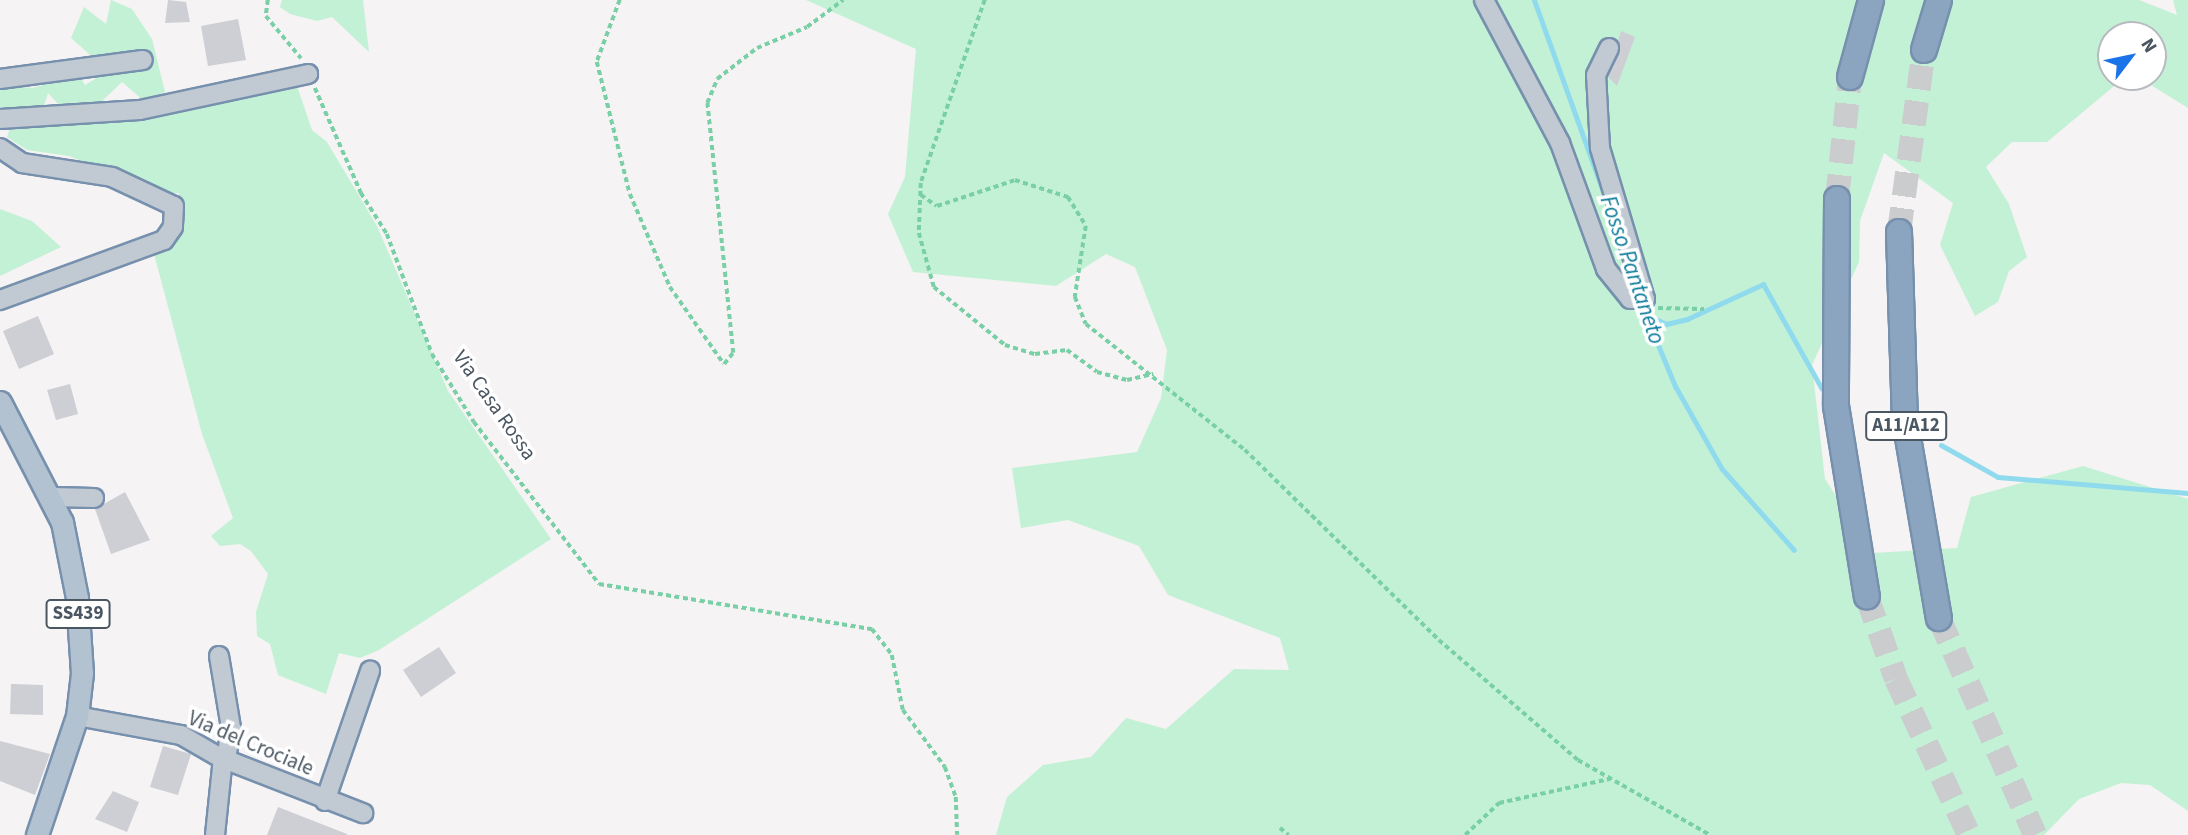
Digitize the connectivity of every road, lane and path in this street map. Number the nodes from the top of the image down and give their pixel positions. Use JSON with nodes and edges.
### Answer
{"nodes":[{"id":1,"x":268,"y":0,"type":"edge"},
{"id":2,"x":620,"y":0,"type":"edge"},
{"id":3,"x":985,"y":0,"type":"edge"},
{"id":4,"x":1484,"y":0,"type":"edge"},
{"id":5,"x":1871,"y":0,"type":"edge"},
{"id":6,"x":1940,"y":0,"type":"edge"},
{"id":7,"x":842,"y":1,"type":"edge"},
{"id":8,"x":1609,"y":48,"type":"dead end"},
{"id":9,"x":1924,"y":50,"type":"tunnel mouth"},
{"id":10,"x":143,"y":60,"type":"dead end"},
{"id":11,"x":308,"y":74,"type":"junction"},
{"id":12,"x":1850,"y":77,"type":"tunnel mouth"},
{"id":13,"x":0,"y":79,"type":"edge"},
{"id":14,"x":0,"y":119,"type":"edge"},
{"id":15,"x":0,"y":148,"type":"edge"},
{"id":16,"x":22,"y":159,"type":"junction"},
{"id":17,"x":0,"y":167,"type":"edge"},
{"id":18,"x":921,"y":195,"type":"junction"},
{"id":19,"x":1837,"y":199,"type":"tunnel mouth"},
{"id":20,"x":1899,"y":232,"type":"tunnel mouth"},
{"id":21,"x":1637,"y":299,"type":"junction"},
{"id":22,"x":0,"y":300,"type":"edge"},
{"id":23,"x":1704,"y":309,"type":"dead end"},
{"id":24,"x":1153,"y":374,"type":"junction"},
{"id":25,"x":0,"y":402,"type":"edge"},
{"id":26,"x":52,"y":498,"type":"junction"},
{"id":27,"x":94,"y":498,"type":"dead end"},
{"id":28,"x":1867,"y":597,"type":"tunnel mouth"},
{"id":29,"x":1939,"y":618,"type":"tunnel mouth"},
{"id":30,"x":219,"y":656,"type":"dead end"},
{"id":31,"x":370,"y":671,"type":"dead end"},
{"id":32,"x":77,"y":716,"type":"junction"},
{"id":33,"x":224,"y":759,"type":"junction"},
{"id":34,"x":1611,"y":779,"type":"junction"},
{"id":35,"x":325,"y":801,"type":"junction"},
{"id":36,"x":363,"y":813,"type":"dead end"},
{"id":37,"x":1280,"y":828,"type":"dead end"},
{"id":38,"x":37,"y":835,"type":"edge"},
{"id":39,"x":215,"y":835,"type":"edge"},
{"id":40,"x":957,"y":835,"type":"edge"},
{"id":41,"x":1289,"y":835,"type":"edge"},
{"id":42,"x":1465,"y":835,"type":"edge"},
{"id":43,"x":1710,"y":835,"type":"edge"}],
"edges":[{"from":1,"to":11,"type":"path","name":"Via Casa Rossa"},
{"from":2,"to":7,"type":"path"},
{"from":3,"to":18,"type":"path"},
{"from":4,"to":21,"type":"street"},
{"from":5,"to":12,"type":"highway"},
{"from":6,"to":9,"type":"highway"},
{"from":8,"to":21,"type":"street"},
{"from":10,"to":13,"type":"street"},
{"from":11,"to":14,"type":"street"},
{"from":11,"to":40,"type":"path","name":"Via Casa Rossa"},
{"from":15,"to":16,"type":"street"},
{"from":16,"to":17,"type":"street"},
{"from":16,"to":22,"type":"street"},
{"from":18,"to":24,"type":"path"},
{"from":18,"to":24,"type":"path"},
{"from":19,"to":28,"type":"highway","number":"A11/A12"},
{"from":20,"to":29,"type":"highway","number":"A11/A12"},
{"from":21,"to":23,"type":"path"},
{"from":24,"to":34,"type":"path"},
{"from":25,"to":26,"type":"main road","number":"SS439"},
{"from":26,"to":27,"type":"street"},
{"from":26,"to":32,"type":"main road","number":"SS439"},
{"from":30,"to":33,"type":"street"},
{"from":31,"to":35,"type":"street"},
{"from":32,"to":33,"type":"street","name":"Via del Crociale"},
{"from":32,"to":38,"type":"main road","number":"SS439"},
{"from":33,"to":35,"type":"street","name":"Via del Crociale"},
{"from":33,"to":39,"type":"street"},
{"from":34,"to":42,"type":"path"},
{"from":34,"to":43,"type":"path"},
{"from":35,"to":36,"type":"street","name":"Via del Crociale"},
{"from":37,"to":41,"type":"path"}]}
